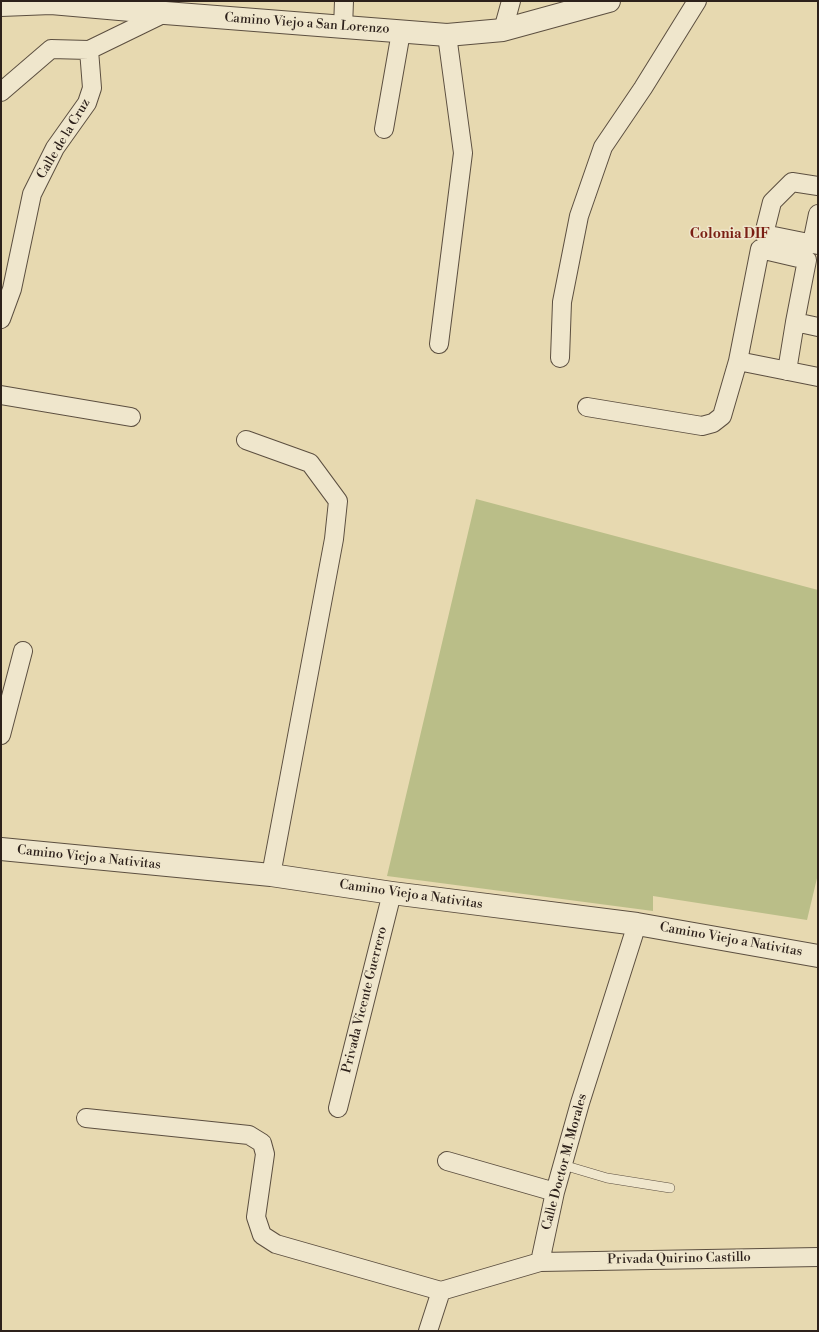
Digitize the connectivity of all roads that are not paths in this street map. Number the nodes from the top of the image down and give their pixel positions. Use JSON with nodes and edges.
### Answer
{"nodes":[{"id":1,"x":344,"y":1,"type":"edge"},
{"id":2,"x":511,"y":1,"type":"edge"},
{"id":3,"x":609,"y":1,"type":"edge"},
{"id":4,"x":697,"y":1,"type":"edge"},
{"id":5,"x":1,"y":5,"type":"edge"},
{"id":6,"x":165,"y":13,"type":"junction"},
{"id":7,"x":343,"y":28,"type":"junction"},
{"id":8,"x":503,"y":30,"type":"junction"},
{"id":9,"x":402,"y":32,"type":"junction"},
{"id":10,"x":447,"y":35,"type":"junction"},
{"id":11,"x":89,"y":50,"type":"junction"},
{"id":12,"x":1,"y":92,"type":"edge"},
{"id":13,"x":384,"y":129,"type":"dead end"},
{"id":14,"x":818,"y":186,"type":"edge"},
{"id":15,"x":818,"y":214,"type":"edge"},
{"id":16,"x":814,"y":253,"type":"edge"},
{"id":17,"x":7,"y":289,"type":"edge"},
{"id":18,"x":1,"y":319,"type":"edge"},
{"id":19,"x":795,"y":322,"type":"junction"},
{"id":20,"x":818,"y":327,"type":"edge"},
{"id":21,"x":439,"y":344,"type":"dead end"},
{"id":22,"x":560,"y":358,"type":"dead end"},
{"id":23,"x":738,"y":361,"type":"junction"},
{"id":24,"x":787,"y":371,"type":"junction"},
{"id":25,"x":818,"y":377,"type":"edge"},
{"id":26,"x":1,"y":396,"type":"edge"},
{"id":27,"x":587,"y":407,"type":"dead end"},
{"id":28,"x":131,"y":417,"type":"dead end"},
{"id":29,"x":246,"y":440,"type":"dead end"},
{"id":30,"x":23,"y":651,"type":"dead end"},
{"id":31,"x":1,"y":735,"type":"edge"},
{"id":32,"x":1,"y":849,"type":"edge"},
{"id":33,"x":271,"y":875,"type":"junction"},
{"id":34,"x":392,"y":893,"type":"junction"},
{"id":35,"x":637,"y":924,"type":"junction"},
{"id":36,"x":818,"y":956,"type":"edge"},
{"id":37,"x":338,"y":1108,"type":"dead end"},
{"id":38,"x":86,"y":1118,"type":"dead end"},
{"id":39,"x":447,"y":1161,"type":"dead end"},
{"id":40,"x":563,"y":1165,"type":"junction"},
{"id":41,"x":670,"y":1188,"type":"dead end"},
{"id":42,"x":555,"y":1192,"type":"junction"},
{"id":43,"x":818,"y":1257,"type":"edge"},
{"id":44,"x":540,"y":1262,"type":"junction"},
{"id":45,"x":441,"y":1291,"type":"junction"},
{"id":46,"x":428,"y":1331,"type":"edge"}],
"edges":[{"from":1,"to":7,"type":"street"},
{"from":2,"to":8,"type":"street"},
{"from":3,"to":8,"type":"street","name":"Camino Viejo a San Lorenzo"},
{"from":4,"to":22,"type":"street"},
{"from":5,"to":6,"type":"street","name":"Camino Viejo a San Lorenzo"},
{"from":6,"to":7,"type":"street","name":"Camino Viejo a San Lorenzo"},
{"from":6,"to":11,"type":"street"},
{"from":7,"to":9,"type":"street","name":"Camino Viejo a San Lorenzo"},
{"from":8,"to":10,"type":"street","name":"Camino Viejo a San Lorenzo"},
{"from":9,"to":10,"type":"street","name":"Camino Viejo a San Lorenzo"},
{"from":9,"to":13,"type":"street"},
{"from":10,"to":21,"type":"street"},
{"from":11,"to":12,"type":"street"},
{"from":11,"to":17,"type":"street","name":"Calle de la Cruz"},
{"from":14,"to":16,"type":"street"},
{"from":15,"to":16,"type":"street"},
{"from":16,"to":19,"type":"street"},
{"from":16,"to":23,"type":"street"},
{"from":17,"to":18,"type":"street","name":"Calle de la Cruz"},
{"from":19,"to":20,"type":"street"},
{"from":19,"to":24,"type":"street"},
{"from":23,"to":24,"type":"street"},
{"from":23,"to":27,"type":"street"},
{"from":24,"to":25,"type":"street"},
{"from":26,"to":28,"type":"street"},
{"from":29,"to":33,"type":"street"},
{"from":30,"to":31,"type":"street"},
{"from":32,"to":33,"type":"street","name":"Camino Viejo a Nativitas"},
{"from":33,"to":34,"type":"street","name":"Camino Viejo a Nativitas"},
{"from":34,"to":35,"type":"street","name":"Camino Viejo a Nativitas"},
{"from":34,"to":37,"type":"street","name":"Privada Vicente Guerrero"},
{"from":35,"to":36,"type":"street","name":"Camino Viejo a Nativitas"},
{"from":35,"to":40,"type":"street","name":"Calle Doctor M. Morales"},
{"from":38,"to":45,"type":"street"},
{"from":39,"to":42,"type":"street"},
{"from":40,"to":41,"type":"lane"},
{"from":40,"to":42,"type":"street","name":"Calle Doctor M. Morales"},
{"from":42,"to":44,"type":"street","name":"Calle Doctor M. Morales"},
{"from":43,"to":44,"type":"street","name":"Privada Quirino Castillo"},
{"from":44,"to":45,"type":"street"},
{"from":45,"to":46,"type":"street"}]}
